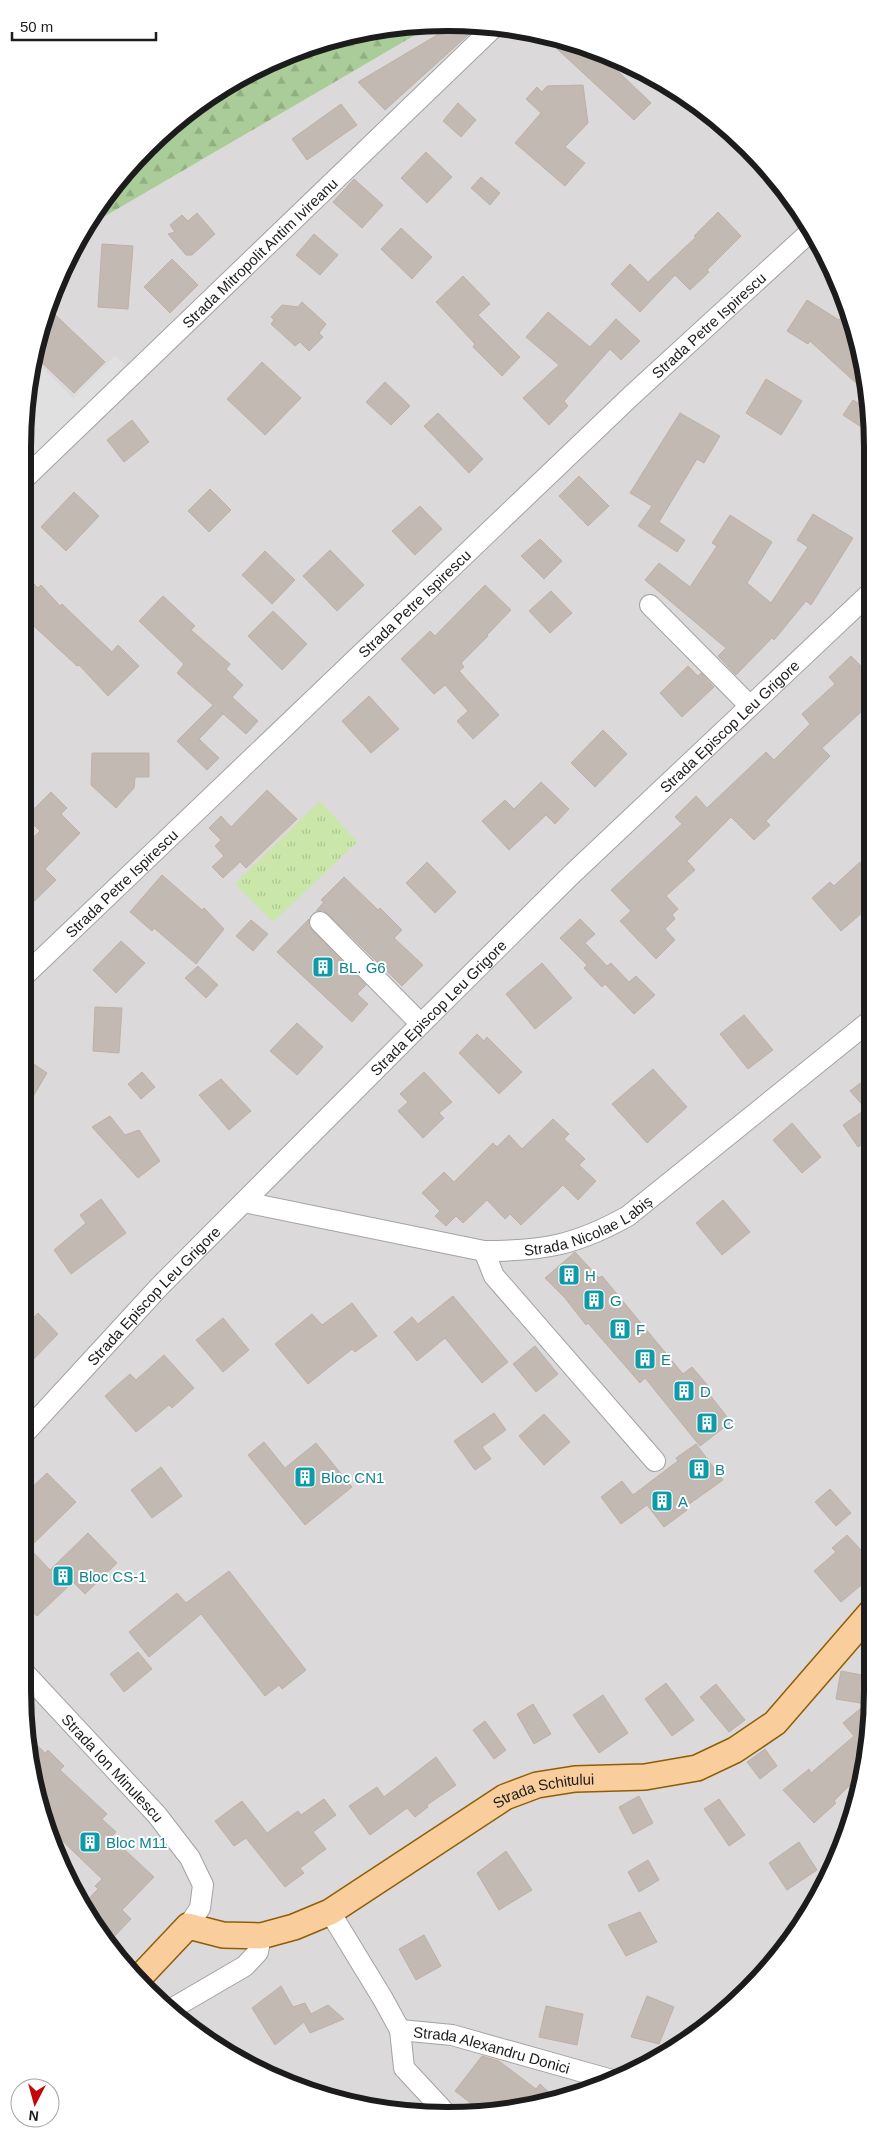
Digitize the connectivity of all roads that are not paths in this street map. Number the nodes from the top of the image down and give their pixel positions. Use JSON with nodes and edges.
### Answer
{"nodes":[{"id":1,"x":487,"y":33,"type":"edge"},
{"id":2,"x":806,"y":236,"type":"edge"},
{"id":3,"x":31,"y":471,"type":"edge"},
{"id":4,"x":864,"y":599,"type":"edge"},
{"id":5,"x":650,"y":605,"type":"dead end"},
{"id":6,"x":750,"y":706,"type":"junction"},
{"id":7,"x":320,"y":922,"type":"dead end"},
{"id":8,"x":31,"y":968,"type":"edge"},
{"id":9,"x":421,"y":1024,"type":"junction"},
{"id":10,"x":864,"y":1026,"type":"edge"},
{"id":11,"x":244,"y":1202,"type":"junction"},
{"id":12,"x":484,"y":1251,"type":"junction"},
{"id":13,"x":31,"y":1425,"type":"edge"},
{"id":14,"x":655,"y":1461,"type":"dead end"},
{"id":15,"x":864,"y":1620,"type":"edge"},
{"id":16,"x":31,"y":1681,"type":"edge"},
{"id":17,"x":330,"y":1912,"type":"junction"},
{"id":18,"x":188,"y":1926,"type":"junction"},
{"id":19,"x":260,"y":1936,"type":"junction"},
{"id":20,"x":143,"y":1974,"type":"edge"},
{"id":21,"x":176,"y":2006,"type":"edge"},
{"id":22,"x":400,"y":2030,"type":"junction"},
{"id":23,"x":602,"y":2077,"type":"edge"},
{"id":24,"x":440,"y":2107,"type":"edge"}],
"edges":[{"from":1,"to":3,"type":"street","name":"Strada Mitropolit Antim Ivireanu"},
{"from":2,"to":8,"type":"street","name":"Strada Petre Ispirescu"},
{"from":4,"to":6,"type":"street","name":"Strada Episcop Leu Grigore"},
{"from":5,"to":6,"type":"street"},
{"from":6,"to":9,"type":"street","name":"Strada Episcop Leu Grigore"},
{"from":7,"to":9,"type":"street"},
{"from":9,"to":11,"type":"street","name":"Strada Episcop Leu Grigore"},
{"from":10,"to":12,"type":"street","name":"Strada Nicolae Labiș"},
{"from":11,"to":12,"type":"street","name":"Strada Nicolae Labiș"},
{"from":11,"to":13,"type":"street","name":"Strada Episcop Leu Grigore"},
{"from":12,"to":14,"type":"street"},
{"from":15,"to":17,"type":"main road","name":"Strada Schitului"},
{"from":16,"to":18,"type":"street","name":"Strada Ion Minulescu"},
{"from":17,"to":19,"type":"main road","name":"Strada Schitului"},
{"from":17,"to":22,"type":"street"},
{"from":18,"to":19,"type":"main road","name":"Strada Schitului"},
{"from":18,"to":20,"type":"main road"},
{"from":19,"to":21,"type":"street"},
{"from":22,"to":23,"type":"street","name":"Strada Alexandru Donici"},
{"from":22,"to":24,"type":"street"}]}
